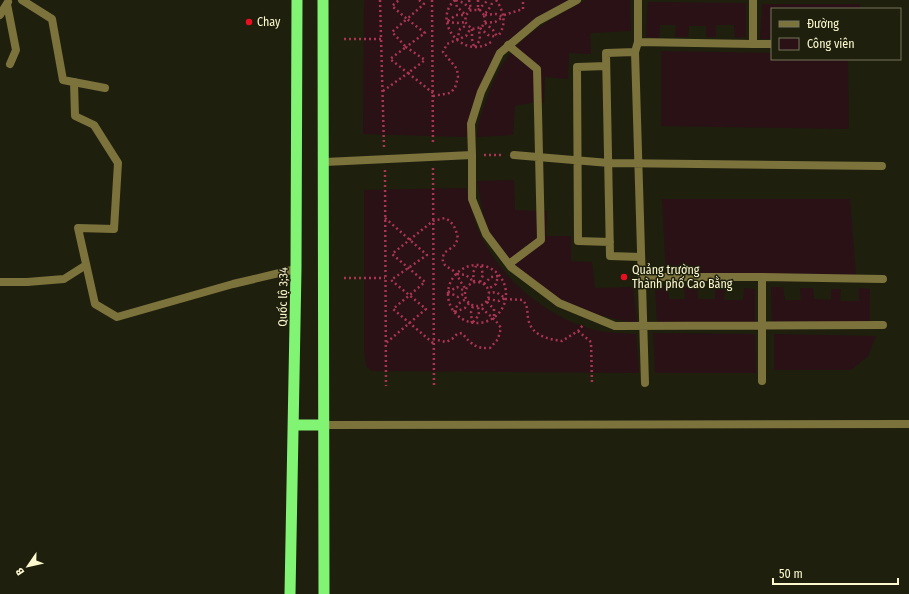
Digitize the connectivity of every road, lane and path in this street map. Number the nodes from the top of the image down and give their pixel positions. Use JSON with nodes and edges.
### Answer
{"nodes":[{"id":1,"x":22,"y":0,"type":"edge"},
{"id":2,"x":297,"y":0,"type":"edge"},
{"id":3,"x":324,"y":0,"type":"edge"},
{"id":4,"x":380,"y":0,"type":"edge"},
{"id":5,"x":399,"y":0,"type":"edge"},
{"id":6,"x":419,"y":0,"type":"edge"},
{"id":7,"x":432,"y":0,"type":"edge"},
{"id":8,"x":455,"y":0,"type":"edge"},
{"id":9,"x":469,"y":0,"type":"edge"},
{"id":10,"x":478,"y":0,"type":"edge"},
{"id":11,"x":488,"y":0,"type":"edge"},
{"id":12,"x":493,"y":0,"type":"edge"},
{"id":13,"x":496,"y":0,"type":"edge"},
{"id":14,"x":523,"y":0,"type":"edge"},
{"id":15,"x":577,"y":0,"type":"edge"},
{"id":16,"x":638,"y":0,"type":"edge"},
{"id":17,"x":753,"y":0,"type":"edge"},
{"id":18,"x":8,"y":2,"type":"edge"},
{"id":19,"x":471,"y":10,"type":"junction"},
{"id":20,"x":478,"y":10,"type":"junction"},
{"id":21,"x":0,"y":15,"type":"edge"},
{"id":22,"x":466,"y":15,"type":"junction"},
{"id":23,"x":484,"y":15,"type":"junction"},
{"id":24,"x":504,"y":16,"type":"junction"},
{"id":25,"x":408,"y":18,"type":"junction"},
{"id":26,"x":447,"y":22,"type":"junction"},
{"id":27,"x":466,"y":23,"type":"junction"},
{"id":28,"x":484,"y":23,"type":"junction"},
{"id":29,"x":472,"y":28,"type":"junction"},
{"id":30,"x":479,"y":28,"type":"junction"},
{"id":31,"x":497,"y":37,"type":"junction"},
{"id":32,"x":344,"y":39,"type":"dead end"},
{"id":33,"x":382,"y":39,"type":"junction"},
{"id":34,"x":457,"y":40,"type":"junction"},
{"id":35,"x":638,"y":42,"type":"junction"},
{"id":36,"x":753,"y":44,"type":"junction"},
{"id":37,"x":771,"y":44,"type":"edge"},
{"id":38,"x":508,"y":45,"type":"junction"},
{"id":39,"x":406,"y":47,"type":"junction"},
{"id":40,"x":474,"y":47,"type":"junction"},
{"id":41,"x":635,"y":52,"type":"junction"},
{"id":42,"x":10,"y":64,"type":"dead end"},
{"id":43,"x":606,"y":66,"type":"junction"},
{"id":44,"x":408,"y":73,"type":"junction"},
{"id":45,"x":74,"y":82,"type":"junction"},
{"id":46,"x":105,"y":88,"type":"dead end"},
{"id":47,"x":383,"y":92,"type":"junction"},
{"id":48,"x":433,"y":95,"type":"junction"},
{"id":49,"x":472,"y":155,"type":"junction"},
{"id":50,"x":514,"y":155,"type":"joint"},
{"id":51,"x":433,"y":157,"type":"junction"},
{"id":52,"x":539,"y":158,"type":"junction"},
{"id":53,"x":385,"y":159,"type":"junction"},
{"id":54,"x":577,"y":160,"type":"junction"},
{"id":55,"x":325,"y":162,"type":"junction"},
{"id":56,"x":608,"y":162,"type":"junction"},
{"id":57,"x":639,"y":162,"type":"junction"},
{"id":58,"x":882,"y":166,"type":"dead end"},
{"id":59,"x":385,"y":218,"type":"junction"},
{"id":60,"x":433,"y":221,"type":"junction"},
{"id":61,"x":410,"y":240,"type":"junction"},
{"id":62,"x":610,"y":242,"type":"junction"},
{"id":63,"x":642,"y":257,"type":"junction"},
{"id":64,"x":509,"y":264,"type":"junction"},
{"id":65,"x":86,"y":265,"type":"junction"},
{"id":66,"x":476,"y":266,"type":"junction"},
{"id":67,"x":481,"y":266,"type":"junction"},
{"id":68,"x":408,"y":268,"type":"junction"},
{"id":69,"x":296,"y":269,"type":"junction"},
{"id":70,"x":456,"y":274,"type":"junction"},
{"id":71,"x":498,"y":276,"type":"junction"},
{"id":72,"x":642,"y":277,"type":"junction"},
{"id":73,"x":344,"y":278,"type":"dead end"},
{"id":74,"x":386,"y":278,"type":"junction"},
{"id":75,"x":762,"y":278,"type":"junction"},
{"id":76,"x":883,"y":279,"type":"dead end"},
{"id":77,"x":0,"y":282,"type":"edge"},
{"id":78,"x":474,"y":282,"type":"junction"},
{"id":79,"x":480,"y":282,"type":"junction"},
{"id":80,"x":484,"y":284,"type":"junction"},
{"id":81,"x":488,"y":289,"type":"junction"},
{"id":82,"x":465,"y":291,"type":"junction"},
{"id":83,"x":448,"y":292,"type":"junction"},
{"id":84,"x":489,"y":293,"type":"junction"},
{"id":85,"x":410,"y":295,"type":"junction"},
{"id":86,"x":505,"y":298,"type":"junction"},
{"id":87,"x":466,"y":299,"type":"junction"},
{"id":88,"x":488,"y":301,"type":"junction"},
{"id":89,"x":469,"y":303,"type":"junction"},
{"id":90,"x":474,"y":306,"type":"junction"},
{"id":91,"x":479,"y":306,"type":"junction"},
{"id":92,"x":454,"y":312,"type":"junction"},
{"id":93,"x":591,"y":316,"type":"junction"},
{"id":94,"x":494,"y":317,"type":"junction"},
{"id":95,"x":409,"y":323,"type":"junction"},
{"id":96,"x":472,"y":323,"type":"junction"},
{"id":97,"x":762,"y":325,"type":"junction"},
{"id":98,"x":883,"y":325,"type":"dead end"},
{"id":99,"x":644,"y":326,"type":"junction"},
{"id":100,"x":578,"y":331,"type":"junction"},
{"id":101,"x":434,"y":339,"type":"junction"},
{"id":102,"x":386,"y":343,"type":"junction"},
{"id":103,"x":434,"y":344,"type":"junction"},
{"id":104,"x":762,"y":381,"type":"dead end"},
{"id":105,"x":592,"y":383,"type":"dead end"},
{"id":106,"x":645,"y":383,"type":"dead end"},
{"id":107,"x":434,"y":385,"type":"dead end"},
{"id":108,"x":386,"y":386,"type":"dead end"},
{"id":109,"x":909,"y":424,"type":"edge"},
{"id":110,"x":294,"y":425,"type":"junction"},
{"id":111,"x":323,"y":425,"type":"junction"},
{"id":112,"x":290,"y":594,"type":"edge"},
{"id":113,"x":324,"y":594,"type":"edge"}],
"edges":[{"from":1,"to":45,"type":"street"},
{"from":2,"to":69,"type":"highway","name":"Quốc lộ 3;34"},
{"from":3,"to":55,"type":"highway"},
{"from":4,"to":33,"type":"path"},
{"from":5,"to":25,"type":"path"},
{"from":6,"to":25,"type":"path"},
{"from":7,"to":48,"type":"path"},
{"from":8,"to":19,"type":"path"},
{"from":8,"to":22,"type":"path"},
{"from":8,"to":26,"type":"path"},
{"from":9,"to":19,"type":"path"},
{"from":10,"to":20,"type":"path"},
{"from":11,"to":20,"type":"path"},
{"from":12,"to":23,"type":"path"},
{"from":13,"to":24,"type":"path"},
{"from":14,"to":24,"type":"path"},
{"from":15,"to":38,"type":"street"},
{"from":16,"to":35,"type":"street"},
{"from":17,"to":36,"type":"street"},
{"from":18,"to":21,"type":"street"},
{"from":18,"to":42,"type":"street"},
{"from":19,"to":20,"type":"path"},
{"from":19,"to":22,"type":"path"},
{"from":20,"to":23,"type":"path"},
{"from":22,"to":26,"type":"path"},
{"from":22,"to":27,"type":"path"},
{"from":23,"to":24,"type":"path"},
{"from":23,"to":28,"type":"path"},
{"from":24,"to":28,"type":"path"},
{"from":24,"to":31,"type":"path"},
{"from":25,"to":39,"type":"path"},
{"from":25,"to":39,"type":"path"},
{"from":26,"to":27,"type":"path"},
{"from":26,"to":34,"type":"path"},
{"from":27,"to":29,"type":"path"},
{"from":27,"to":34,"type":"path"},
{"from":28,"to":30,"type":"path"},
{"from":28,"to":31,"type":"path"},
{"from":29,"to":30,"type":"path"},
{"from":29,"to":34,"type":"path"},
{"from":29,"to":40,"type":"path"},
{"from":30,"to":31,"type":"path"},
{"from":30,"to":40,"type":"path"},
{"from":31,"to":40,"type":"path"},
{"from":32,"to":33,"type":"path"},
{"from":33,"to":47,"type":"path"},
{"from":34,"to":40,"type":"path"},
{"from":34,"to":48,"type":"path"},
{"from":35,"to":36,"type":"street"},
{"from":35,"to":41,"type":"street"},
{"from":36,"to":37,"type":"street"},
{"from":38,"to":49,"type":"street"},
{"from":38,"to":52,"type":"street"},
{"from":39,"to":44,"type":"path"},
{"from":39,"to":44,"type":"path"},
{"from":41,"to":43,"type":"street"},
{"from":41,"to":57,"type":"street"},
{"from":43,"to":54,"type":"street"},
{"from":43,"to":56,"type":"street"},
{"from":44,"to":47,"type":"path"},
{"from":44,"to":48,"type":"path"},
{"from":45,"to":46,"type":"street"},
{"from":45,"to":65,"type":"street"},
{"from":47,"to":53,"type":"path"},
{"from":48,"to":51,"type":"path"},
{"from":49,"to":50,"type":"path"},
{"from":49,"to":51,"type":"street"},
{"from":49,"to":64,"type":"street"},
{"from":50,"to":52,"type":"street"},
{"from":51,"to":53,"type":"street"},
{"from":51,"to":60,"type":"path"},
{"from":52,"to":54,"type":"street"},
{"from":52,"to":64,"type":"street"},
{"from":53,"to":55,"type":"street"},
{"from":53,"to":59,"type":"path"},
{"from":54,"to":56,"type":"street"},
{"from":54,"to":62,"type":"street"},
{"from":55,"to":111,"type":"highway"},
{"from":56,"to":57,"type":"street"},
{"from":56,"to":62,"type":"street"},
{"from":57,"to":58,"type":"street"},
{"from":57,"to":63,"type":"street"},
{"from":59,"to":61,"type":"path"},
{"from":59,"to":74,"type":"path"},
{"from":60,"to":61,"type":"path"},
{"from":60,"to":70,"type":"path"},
{"from":60,"to":101,"type":"path"},
{"from":61,"to":68,"type":"path"},
{"from":61,"to":68,"type":"path"},
{"from":62,"to":63,"type":"street"},
{"from":63,"to":72,"type":"street"},
{"from":64,"to":93,"type":"street"},
{"from":65,"to":69,"type":"street"},
{"from":65,"to":77,"type":"street"},
{"from":66,"to":67,"type":"path"},
{"from":66,"to":70,"type":"path"},
{"from":66,"to":78,"type":"path"},
{"from":67,"to":71,"type":"path"},
{"from":67,"to":79,"type":"path"},
{"from":68,"to":85,"type":"path"},
{"from":68,"to":85,"type":"path"},
{"from":69,"to":110,"type":"highway","name":"Quốc lộ 3;34"},
{"from":70,"to":78,"type":"path"},
{"from":70,"to":82,"type":"path"},
{"from":70,"to":83,"type":"path"},
{"from":71,"to":80,"type":"path"},
{"from":71,"to":81,"type":"path"},
{"from":71,"to":86,"type":"path"},
{"from":72,"to":75,"type":"street"},
{"from":72,"to":99,"type":"street"},
{"from":73,"to":74,"type":"path"},
{"from":74,"to":102,"type":"path"},
{"from":75,"to":76,"type":"street"},
{"from":75,"to":97,"type":"street"},
{"from":78,"to":79,"type":"path"},
{"from":78,"to":82,"type":"path"},
{"from":79,"to":80,"type":"path"},
{"from":80,"to":81,"type":"path"},
{"from":81,"to":84,"type":"path"},
{"from":82,"to":83,"type":"path"},
{"from":82,"to":83,"type":"path"},
{"from":82,"to":87,"type":"path"},
{"from":83,"to":92,"type":"path"},
{"from":84,"to":86,"type":"path"},
{"from":84,"to":88,"type":"path"},
{"from":85,"to":95,"type":"path"},
{"from":85,"to":95,"type":"path"},
{"from":86,"to":88,"type":"path"},
{"from":86,"to":94,"type":"path"},
{"from":86,"to":100,"type":"path"},
{"from":87,"to":89,"type":"path"},
{"from":87,"to":92,"type":"path"},
{"from":88,"to":91,"type":"path"},
{"from":88,"to":94,"type":"path"},
{"from":89,"to":90,"type":"path"},
{"from":89,"to":92,"type":"path"},
{"from":90,"to":91,"type":"path"},
{"from":90,"to":96,"type":"path"},
{"from":91,"to":94,"type":"path"},
{"from":91,"to":96,"type":"path"},
{"from":92,"to":96,"type":"path"},
{"from":93,"to":99,"type":"street"},
{"from":93,"to":100,"type":"path"},
{"from":94,"to":96,"type":"path"},
{"from":94,"to":101,"type":"path"},
{"from":95,"to":102,"type":"path"},
{"from":95,"to":103,"type":"path"},
{"from":97,"to":98,"type":"street"},
{"from":97,"to":99,"type":"street"},
{"from":97,"to":104,"type":"street"},
{"from":99,"to":106,"type":"street"},
{"from":100,"to":105,"type":"path"},
{"from":101,"to":103,"type":"path"},
{"from":102,"to":108,"type":"path"},
{"from":103,"to":107,"type":"path"},
{"from":109,"to":111,"type":"street"},
{"from":110,"to":111,"type":"highway"},
{"from":110,"to":112,"type":"highway","name":"Quốc lộ 3;34"},
{"from":111,"to":113,"type":"highway"}]}
